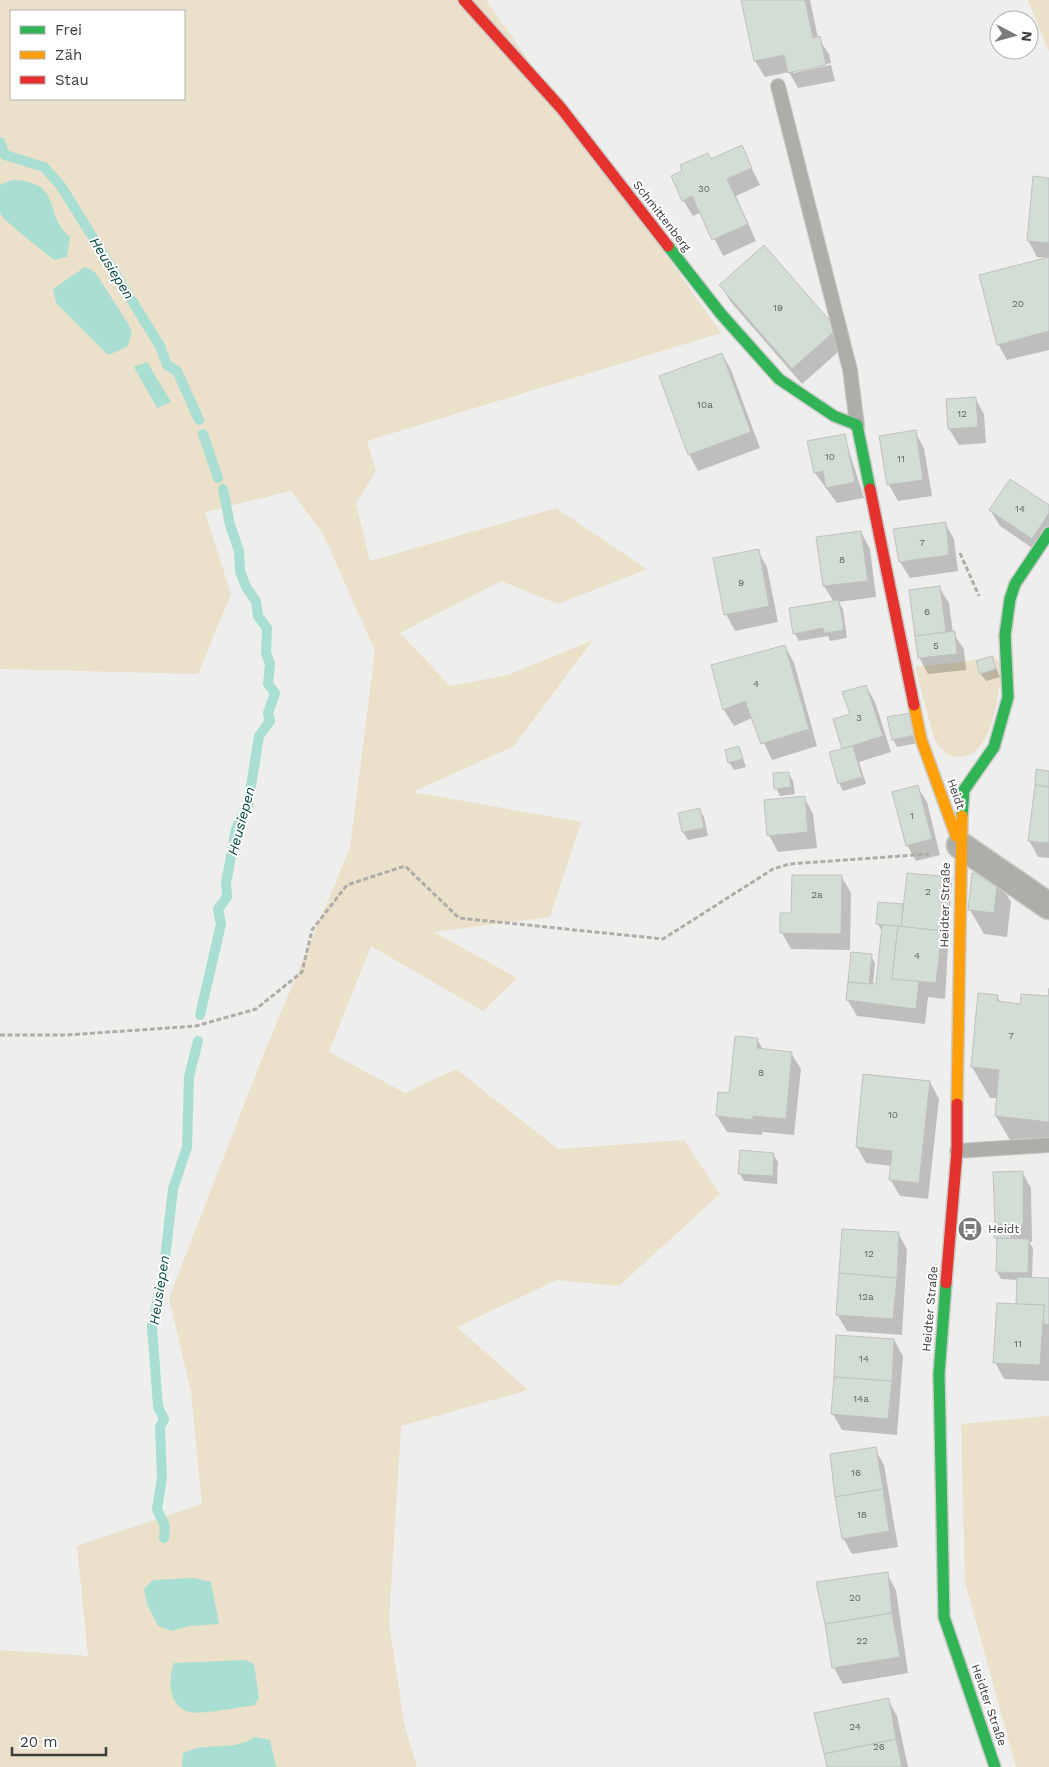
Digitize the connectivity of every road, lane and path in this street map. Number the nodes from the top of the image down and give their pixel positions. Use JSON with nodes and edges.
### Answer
{"nodes":[{"id":1,"x":464,"y":0,"type":"edge"},
{"id":2,"x":778,"y":86,"type":"dead end"},
{"id":3,"x":857,"y":425,"type":"junction"},
{"id":4,"x":1049,"y":533,"type":"edge"},
{"id":5,"x":960,"y":845,"type":"junction"},
{"id":6,"x":1049,"y":906,"type":"edge"},
{"id":7,"x":0,"y":1035,"type":"edge"},
{"id":8,"x":1049,"y":1145,"type":"edge"},
{"id":9,"x":957,"y":1151,"type":"junction"},
{"id":10,"x":996,"y":1767,"type":"edge"}],
"edges":[{"from":1,"to":3,"type":"street","name":"Schmittenberg"},
{"from":2,"to":3,"type":"lane"},
{"from":3,"to":5,"type":"street","name":"Heidt"},
{"from":4,"to":5,"type":"street","name":"Heidt"},
{"from":5,"to":6,"type":"street"},
{"from":5,"to":7,"type":"path"},
{"from":5,"to":9,"type":"street","name":"Heidter Straße"},
{"from":8,"to":9,"type":"lane"},
{"from":9,"to":10,"type":"street","name":"Heidter Straße"}]}
